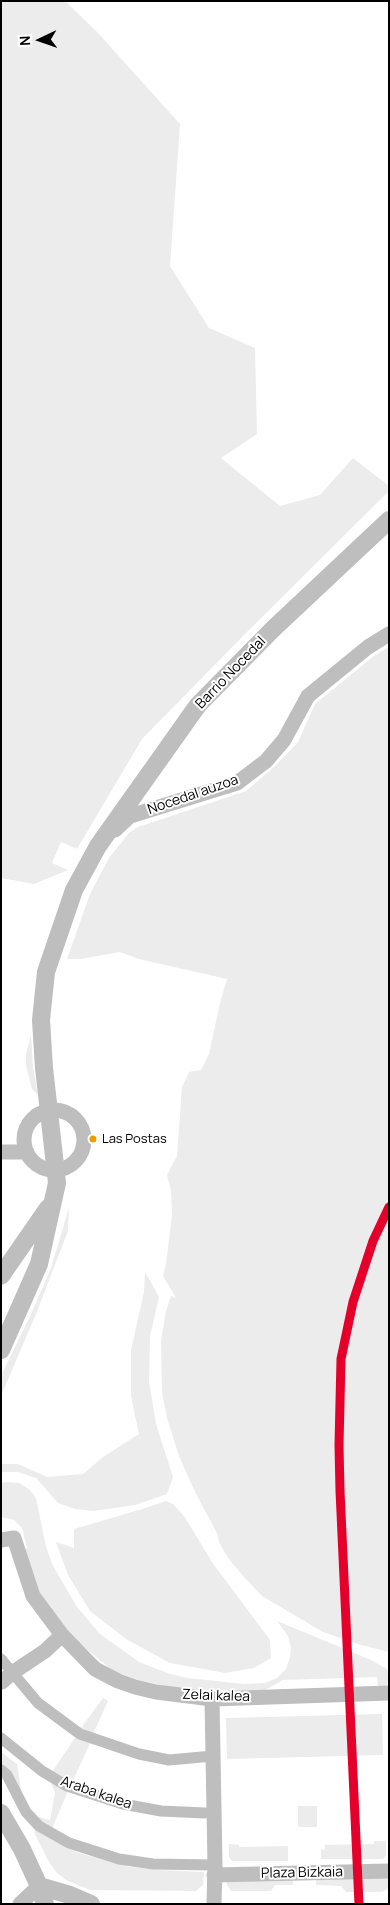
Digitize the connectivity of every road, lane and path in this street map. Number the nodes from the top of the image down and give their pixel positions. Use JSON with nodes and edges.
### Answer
{"nodes":[{"id":1,"x":389,"y":520,"type":"edge"},
{"id":2,"x":389,"y":634,"type":"edge"},
{"id":3,"x":98,"y":846,"type":"junction"},
{"id":4,"x":49,"y":1110,"type":"junction"},
{"id":5,"x":1,"y":1152,"type":"edge"},
{"id":6,"x":27,"y":1152,"type":"junction"},
{"id":7,"x":57,"y":1170,"type":"junction"},
{"id":8,"x":53,"y":1202,"type":"junction"},
{"id":9,"x":12,"y":1259,"type":"junction"},
{"id":10,"x":39,"y":1264,"type":"junction"},
{"id":11,"x":1,"y":1276,"type":"edge"},
{"id":12,"x":1,"y":1350,"type":"edge"},
{"id":13,"x":1,"y":1540,"type":"edge"},
{"id":14,"x":62,"y":1635,"type":"junction"},
{"id":15,"x":1,"y":1658,"type":"edge"},
{"id":16,"x":7,"y":1677,"type":"edge"},
{"id":17,"x":389,"y":1693,"type":"edge"},
{"id":18,"x":212,"y":1699,"type":"junction"},
{"id":19,"x":1,"y":1738,"type":"edge"},
{"id":20,"x":213,"y":1756,"type":"junction"},
{"id":21,"x":1,"y":1770,"type":"edge"},
{"id":22,"x":1,"y":1813,"type":"edge"},
{"id":23,"x":205,"y":1813,"type":"dead end"},
{"id":24,"x":214,"y":1870,"type":"junction"},
{"id":25,"x":389,"y":1871,"type":"edge"},
{"id":26,"x":39,"y":1886,"type":"junction"},
{"id":27,"x":20,"y":1904,"type":"edge"},
{"id":28,"x":45,"y":1904,"type":"edge"},
{"id":29,"x":91,"y":1904,"type":"edge"},
{"id":30,"x":214,"y":1904,"type":"edge"}],
"edges":[{"from":1,"to":3,"type":"street","name":"Barrio Nocedal"},
{"from":2,"to":3,"type":"street","name":"Nocedal auzoa"},
{"from":3,"to":4,"type":"street","name":"Barrio Nocedal"},
{"from":4,"to":6,"type":"street"},
{"from":4,"to":7,"type":"street","name":"Barrio Nocedal"},
{"from":4,"to":7,"type":"street"},
{"from":5,"to":6,"type":"street"},
{"from":6,"to":7,"type":"street"},
{"from":7,"to":8,"type":"street","name":"Barrio Nocedal"},
{"from":8,"to":9,"type":"street"},
{"from":8,"to":10,"type":"street","name":"Barrio Nocedal"},
{"from":9,"to":10,"type":"street"},
{"from":9,"to":11,"type":"street"},
{"from":10,"to":12,"type":"street","name":"Barrio Nocedal"},
{"from":13,"to":14,"type":"street","name":"Zelai kalea"},
{"from":14,"to":16,"type":"street"},
{"from":14,"to":18,"type":"street","name":"Zelai kalea"},
{"from":15,"to":16,"type":"street"},
{"from":16,"to":20,"type":"street"},
{"from":17,"to":18,"type":"street","name":"Zelai kalea"},
{"from":18,"to":20,"type":"street"},
{"from":19,"to":23,"type":"street","name":"Araba kalea"},
{"from":20,"to":24,"type":"street"},
{"from":21,"to":24,"type":"street"},
{"from":22,"to":26,"type":"street"},
{"from":24,"to":25,"type":"street","name":"Plaza Bizkaia"},
{"from":24,"to":30,"type":"street"},
{"from":26,"to":27,"type":"street"},
{"from":26,"to":28,"type":"street"},
{"from":26,"to":29,"type":"street"}]}
